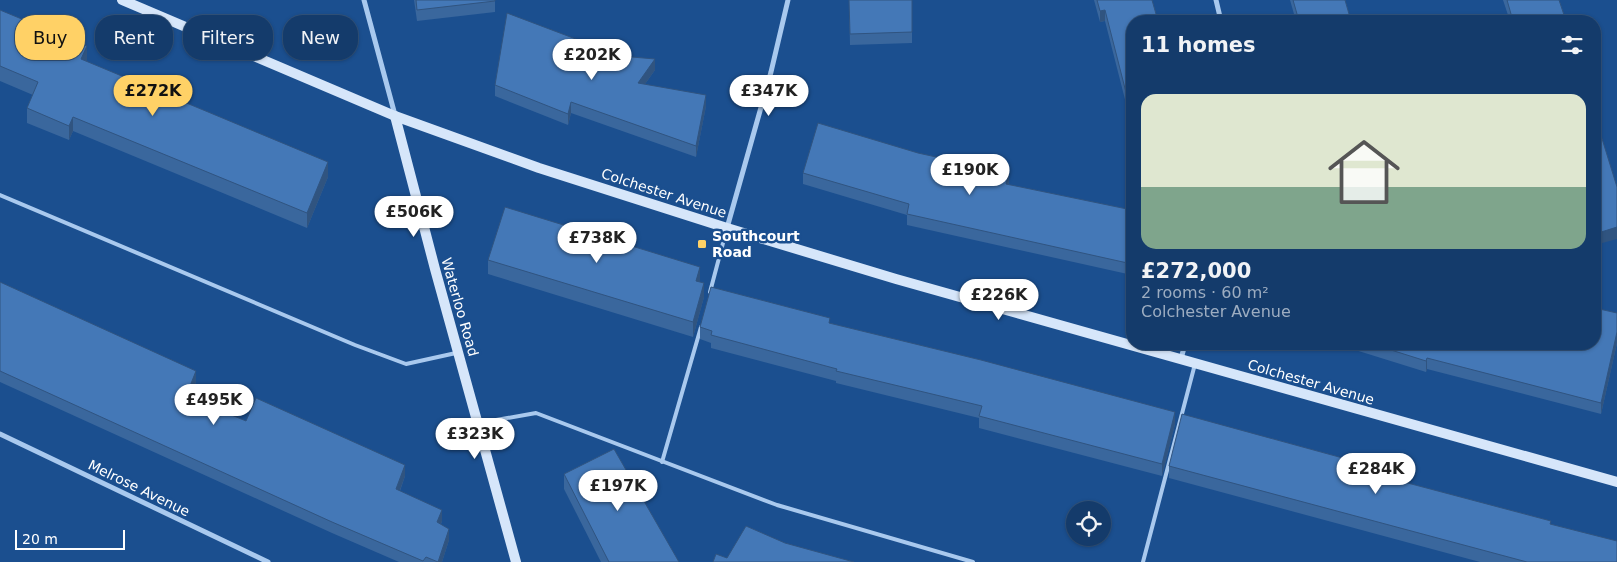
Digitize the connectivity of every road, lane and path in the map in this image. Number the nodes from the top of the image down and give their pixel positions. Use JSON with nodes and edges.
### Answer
{"nodes":[{"id":1,"x":122,"y":0,"type":"edge"},
{"id":2,"x":364,"y":0,"type":"edge"},
{"id":3,"x":788,"y":0,"type":"edge"},
{"id":4,"x":1216,"y":0,"type":"edge"},
{"id":5,"x":1220,"y":15,"type":"edge"},
{"id":6,"x":395,"y":116,"type":"junction"},
{"id":7,"x":0,"y":196,"type":"edge"},
{"id":8,"x":727,"y":228,"type":"junction"},
{"id":9,"x":708,"y":300,"type":"edge"},
{"id":10,"x":703,"y":318,"type":"edge"},
{"id":11,"x":1126,"y":344,"type":"edge"},
{"id":12,"x":1148,"y":350,"type":"edge"},
{"id":13,"x":1183,"y":350,"type":"edge"},
{"id":14,"x":458,"y":352,"type":"junction"},
{"id":15,"x":1180,"y":359,"type":"junction"},
{"id":16,"x":1195,"y":364,"type":"junction"},
{"id":17,"x":478,"y":424,"type":"junction"},
{"id":18,"x":0,"y":434,"type":"edge"},
{"id":19,"x":662,"y":462,"type":"junction"},
{"id":20,"x":1617,"y":482,"type":"edge"},
{"id":21,"x":268,"y":562,"type":"edge"},
{"id":22,"x":516,"y":562,"type":"edge"},
{"id":23,"x":973,"y":562,"type":"edge"},
{"id":24,"x":1143,"y":562,"type":"edge"}],
"edges":[{"from":1,"to":6,"type":"street","name":"Colchester Avenue"},
{"from":2,"to":6,"type":"street","name":"Waterloo Road"},
{"from":3,"to":8,"type":"street"},
{"from":4,"to":5,"type":"street"},
{"from":6,"to":8,"type":"street","name":"Colchester Avenue"},
{"from":6,"to":14,"type":"street","name":"Waterloo Road"},
{"from":7,"to":14,"type":"lane"},
{"from":8,"to":9,"type":"lane"},
{"from":8,"to":11,"type":"street","name":"Colchester Avenue"},
{"from":10,"to":19,"type":"lane"},
{"from":12,"to":15,"type":"street","name":"Colchester Avenue"},
{"from":13,"to":15,"type":"street"},
{"from":14,"to":17,"type":"street","name":"Waterloo Road"},
{"from":15,"to":16,"type":"street","name":"Colchester Avenue"},
{"from":16,"to":20,"type":"street","name":"Colchester Avenue"},
{"from":16,"to":24,"type":"lane"},
{"from":17,"to":19,"type":"lane"},
{"from":17,"to":22,"type":"street","name":"Waterloo Road"},
{"from":18,"to":21,"type":"street","name":"Melrose Avenue"},
{"from":19,"to":23,"type":"lane"}]}
